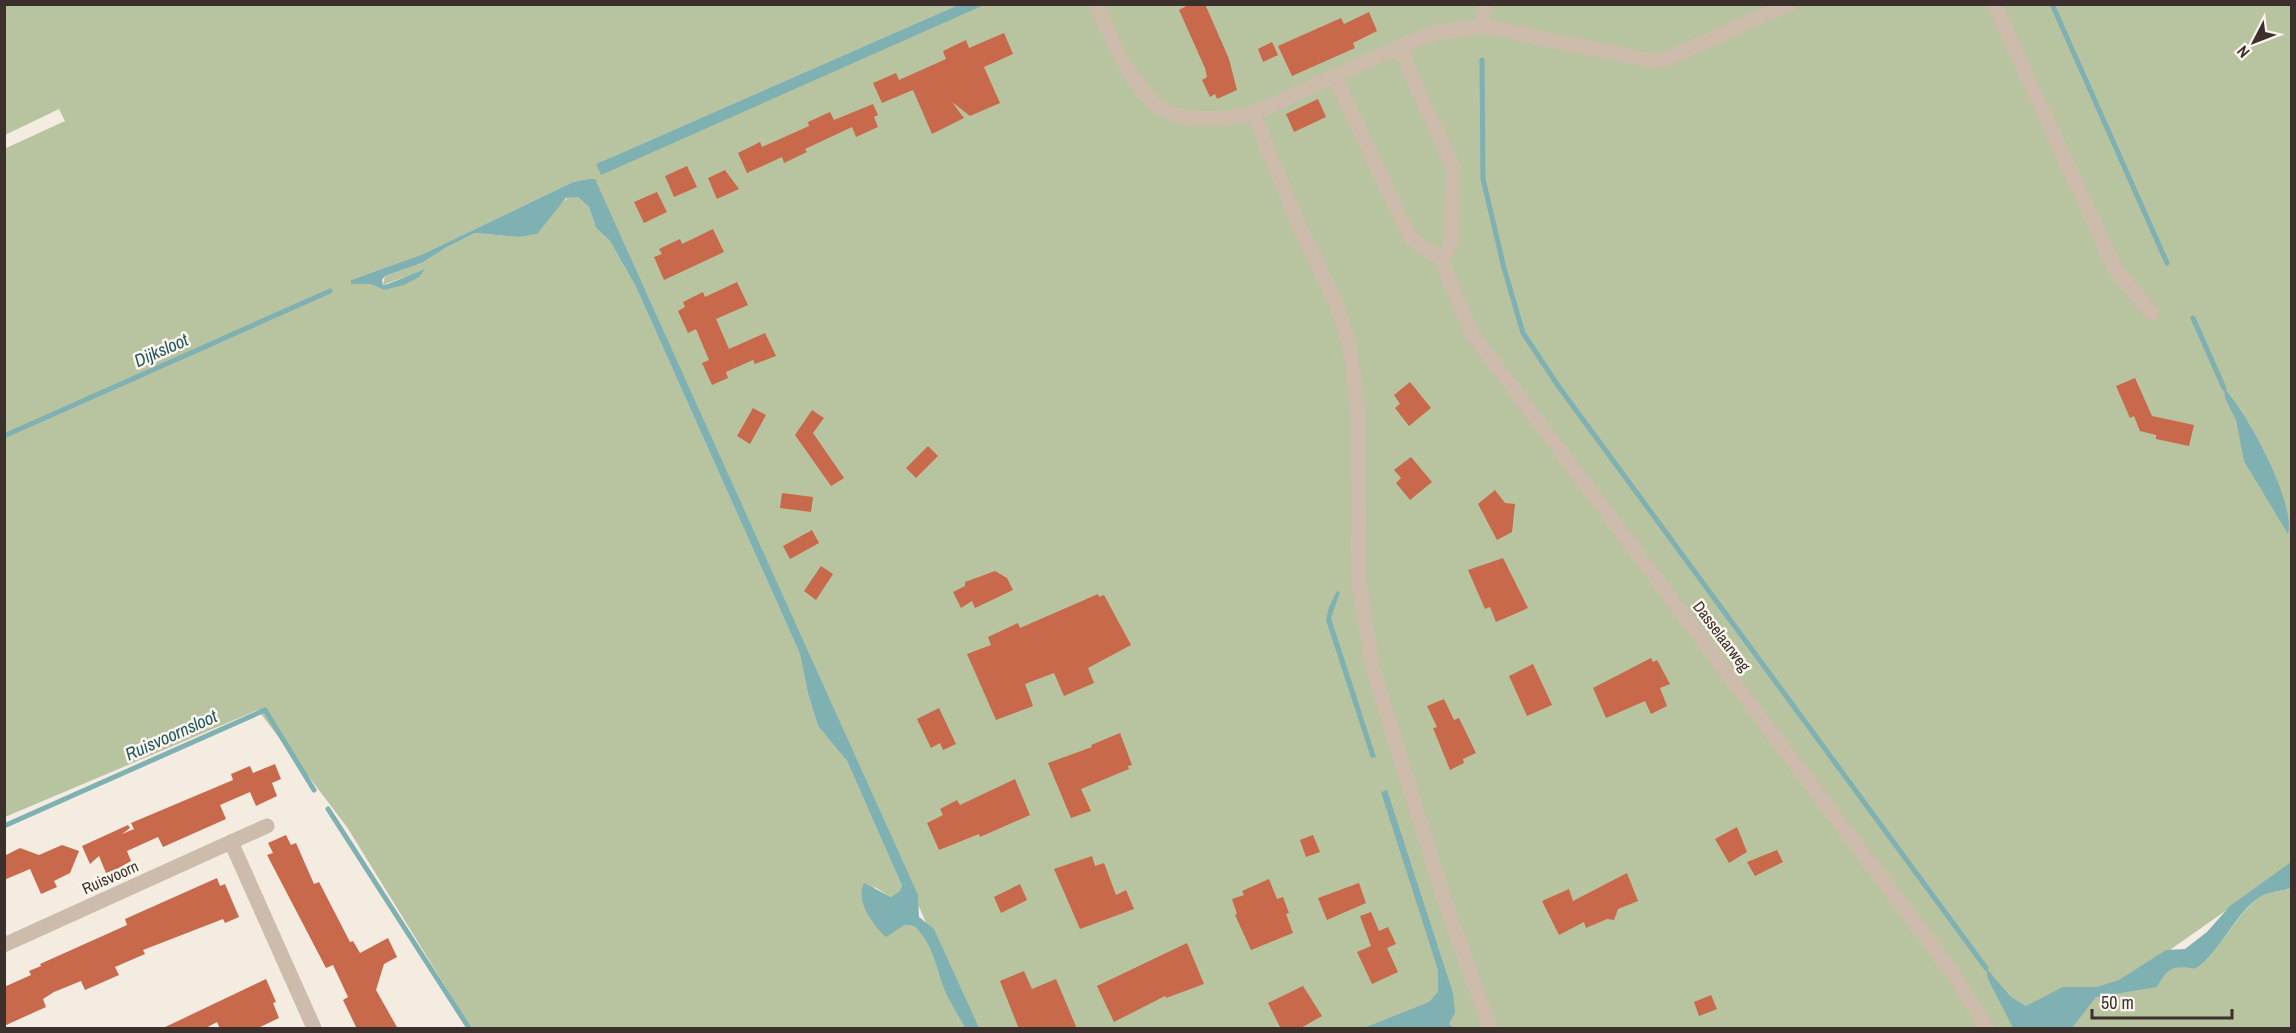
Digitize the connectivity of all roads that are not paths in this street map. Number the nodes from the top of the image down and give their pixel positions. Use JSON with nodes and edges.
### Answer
{"nodes":[{"id":1,"x":1096,"y":4,"type":"edge"},
{"id":2,"x":1485,"y":4,"type":"edge"},
{"id":3,"x":1789,"y":4,"type":"edge"},
{"id":4,"x":1994,"y":4,"type":"edge"},
{"id":5,"x":1482,"y":26,"type":"junction"},
{"id":6,"x":1399,"y":47,"type":"junction"},
{"id":7,"x":1334,"y":76,"type":"junction"},
{"id":8,"x":1252,"y":113,"type":"junction"},
{"id":9,"x":1441,"y":259,"type":"junction"},
{"id":10,"x":2152,"y":314,"type":"dead end"},
{"id":11,"x":267,"y":826,"type":"dead end"},
{"id":12,"x":231,"y":842,"type":"junction"},
{"id":13,"x":4,"y":945,"type":"edge"},
{"id":14,"x":314,"y":1029,"type":"edge"},
{"id":15,"x":1490,"y":1029,"type":"edge"},
{"id":16,"x":1987,"y":1029,"type":"edge"}],
"edges":[{"from":1,"to":8,"type":"street"},
{"from":2,"to":5,"type":"street"},
{"from":3,"to":5,"type":"street"},
{"from":4,"to":10,"type":"street"},
{"from":5,"to":6,"type":"street"},
{"from":6,"to":7,"type":"street"},
{"from":6,"to":9,"type":"street"},
{"from":7,"to":8,"type":"street"},
{"from":7,"to":9,"type":"street"},
{"from":8,"to":15,"type":"street"},
{"from":9,"to":16,"type":"street","name":"Dasselaarweg"},
{"from":11,"to":12,"type":"street","name":"Ruisvoorn"},
{"from":12,"to":13,"type":"street","name":"Ruisvoorn"},
{"from":12,"to":14,"type":"street"}]}
